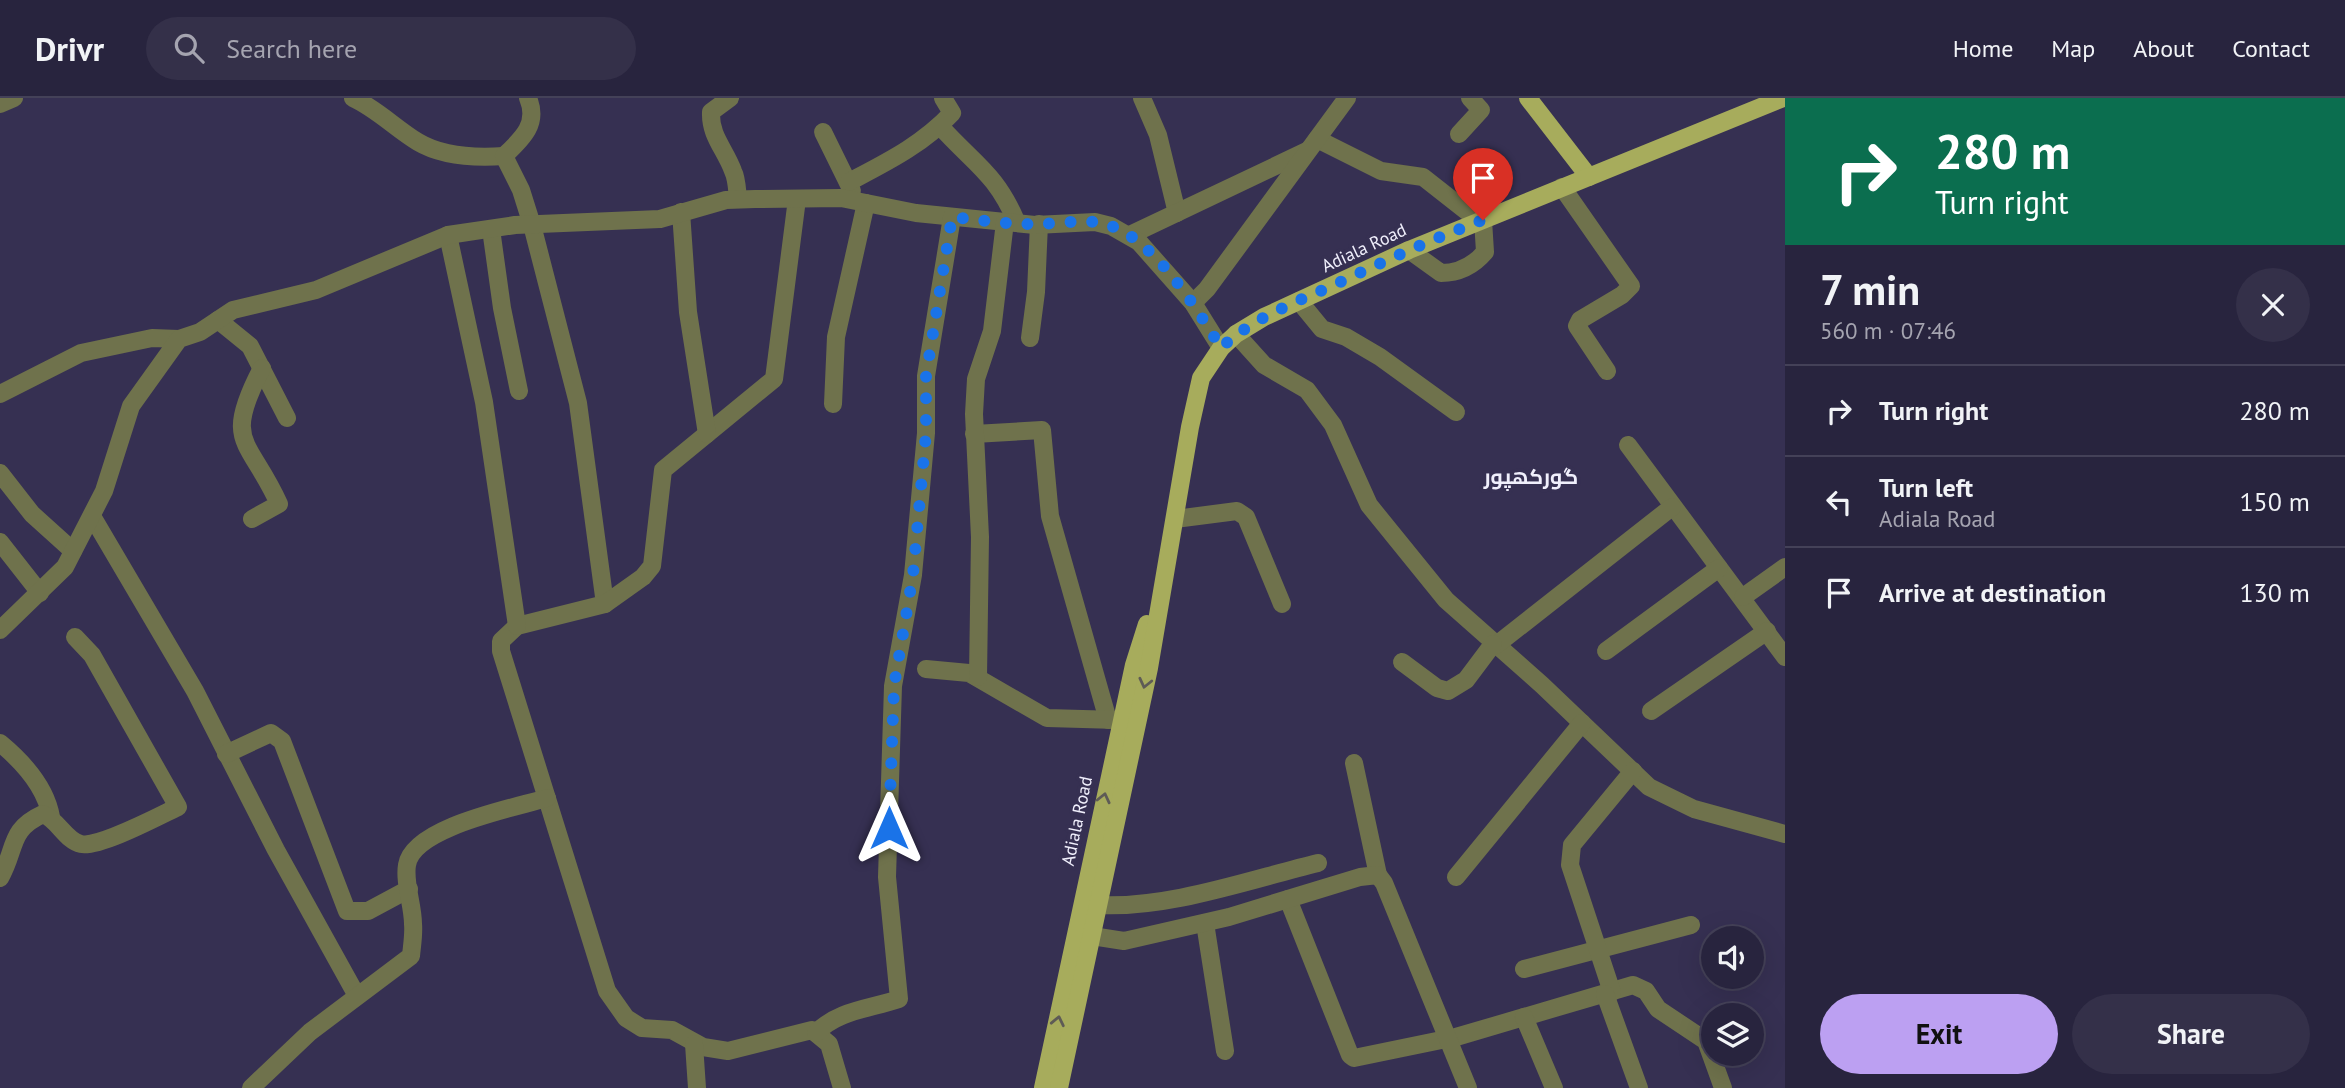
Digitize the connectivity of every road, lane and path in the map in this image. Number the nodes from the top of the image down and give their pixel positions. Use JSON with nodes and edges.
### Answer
{"nodes":[{"id":1,"x":14,"y":98,"type":"edge"},
{"id":2,"x":353,"y":98,"type":"edge"},
{"id":3,"x":528,"y":98,"type":"edge"},
{"id":4,"x":730,"y":98,"type":"edge"},
{"id":5,"x":943,"y":98,"type":"edge"},
{"id":6,"x":1142,"y":98,"type":"edge"},
{"id":7,"x":1347,"y":98,"type":"edge"},
{"id":8,"x":1470,"y":98,"type":"edge"},
{"id":9,"x":1783,"y":98,"type":"edge"},
{"id":10,"x":1533,"y":99,"type":"edge"},
{"id":11,"x":0,"y":104,"type":"edge"},
{"id":12,"x":940,"y":126,"type":"junction"},
{"id":13,"x":824,"y":132,"type":"dead end"},
{"id":14,"x":1459,"y":134,"type":"dead end"},
{"id":15,"x":1313,"y":145,"type":"junction"},
{"id":16,"x":504,"y":156,"type":"junction"},
{"id":17,"x":1589,"y":177,"type":"junction"},
{"id":18,"x":849,"y":182,"type":"junction"},
{"id":19,"x":1562,"y":187,"type":"junction"},
{"id":20,"x":738,"y":199,"type":"junction"},
{"id":21,"x":797,"y":199,"type":"junction"},
{"id":22,"x":861,"y":202,"type":"junction"},
{"id":23,"x":681,"y":212,"type":"junction"},
{"id":24,"x":1177,"y":213,"type":"junction"},
{"id":25,"x":952,"y":217,"type":"junction"},
{"id":26,"x":1481,"y":220,"type":"junction"},
{"id":27,"x":1011,"y":223,"type":"junction"},
{"id":28,"x":1039,"y":224,"type":"junction"},
{"id":29,"x":532,"y":225,"type":"junction"},
{"id":30,"x":491,"y":229,"type":"junction"},
{"id":31,"x":448,"y":235,"type":"junction"},
{"id":32,"x":1130,"y":235,"type":"junction"},
{"id":33,"x":1409,"y":250,"type":"junction"},
{"id":34,"x":1299,"y":301,"type":"junction"},
{"id":35,"x":1193,"y":303,"type":"junction"},
{"id":36,"x":218,"y":320,"type":"junction"},
{"id":37,"x":1236,"y":334,"type":"junction"},
{"id":38,"x":1030,"y":338,"type":"dead end"},
{"id":39,"x":179,"y":339,"type":"junction"},
{"id":40,"x":1221,"y":348,"type":"junction"},
{"id":41,"x":262,"y":369,"type":"junction"},
{"id":42,"x":1607,"y":371,"type":"dead end"},
{"id":43,"x":519,"y":391,"type":"dead end"},
{"id":44,"x":0,"y":394,"type":"edge"},
{"id":45,"x":833,"y":404,"type":"dead end"},
{"id":46,"x":1456,"y":412,"type":"dead end"},
{"id":47,"x":287,"y":418,"type":"dead end"},
{"id":48,"x":707,"y":434,"type":"junction"},
{"id":49,"x":974,"y":434,"type":"junction"},
{"id":50,"x":1628,"y":445,"type":"dead end"},
{"id":51,"x":0,"y":473,"type":"edge"},
{"id":52,"x":1672,"y":507,"type":"junction"},
{"id":53,"x":92,"y":516,"type":"junction"},
{"id":54,"x":252,"y":519,"type":"dead end"},
{"id":55,"x":1175,"y":519,"type":"junction"},
{"id":56,"x":0,"y":542,"type":"edge"},
{"id":57,"x":73,"y":551,"type":"junction"},
{"id":58,"x":1785,"y":567,"type":"edge"},
{"id":59,"x":1167,"y":568,"type":"junction"},
{"id":60,"x":1719,"y":568,"type":"junction"},
{"id":61,"x":40,"y":593,"type":"junction"},
{"id":62,"x":1743,"y":597,"type":"junction"},
{"id":63,"x":605,"y":604,"type":"junction"},
{"id":64,"x":1282,"y":604,"type":"dead end"},
{"id":65,"x":517,"y":626,"type":"junction"},
{"id":66,"x":0,"y":630,"type":"edge"},
{"id":67,"x":1767,"y":631,"type":"junction"},
{"id":68,"x":75,"y":638,"type":"dead end"},
{"id":69,"x":1494,"y":645,"type":"junction"},
{"id":70,"x":1606,"y":651,"type":"dead end"},
{"id":71,"x":1785,"y":657,"type":"edge"},
{"id":72,"x":1402,"y":662,"type":"dead end"},
{"id":73,"x":926,"y":669,"type":"dead end"},
{"id":74,"x":978,"y":677,"type":"junction"},
{"id":75,"x":1651,"y":711,"type":"dead end"},
{"id":76,"x":1115,"y":720,"type":"junction"},
{"id":77,"x":1582,"y":723,"type":"junction"},
{"id":78,"x":0,"y":743,"type":"edge"},
{"id":79,"x":226,"y":754,"type":"junction"},
{"id":80,"x":1354,"y":763,"type":"dead end"},
{"id":81,"x":1633,"y":771,"type":"junction"},
{"id":82,"x":547,"y":798,"type":"junction"},
{"id":83,"x":51,"y":817,"type":"junction"},
{"id":84,"x":1785,"y":834,"type":"edge"},
{"id":85,"x":1318,"y":863,"type":"dead end"},
{"id":86,"x":1378,"y":876,"type":"junction"},
{"id":87,"x":1456,"y":877,"type":"dead end"},
{"id":88,"x":0,"y":878,"type":"edge"},
{"id":89,"x":409,"y":889,"type":"junction"},
{"id":90,"x":1288,"y":899,"type":"junction"},
{"id":91,"x":1097,"y":905,"type":"junction"},
{"id":92,"x":1205,"y":923,"type":"junction"},
{"id":93,"x":1690,"y":925,"type":"dead end"},
{"id":94,"x":1083,"y":935,"type":"junction"},
{"id":95,"x":1598,"y":948,"type":"junction"},
{"id":96,"x":1524,"y":970,"type":"dead end"},
{"id":97,"x":1608,"y":993,"type":"junction"},
{"id":98,"x":357,"y":996,"type":"junction"},
{"id":99,"x":1524,"y":1017,"type":"junction"},
{"id":100,"x":816,"y":1032,"type":"junction"},
{"id":101,"x":1450,"y":1039,"type":"junction"},
{"id":102,"x":694,"y":1044,"type":"junction"},
{"id":103,"x":1225,"y":1051,"type":"dead end"},
{"id":104,"x":251,"y":1088,"type":"edge"},
{"id":105,"x":696,"y":1088,"type":"edge"},
{"id":106,"x":842,"y":1088,"type":"edge"},
{"id":107,"x":1044,"y":1088,"type":"edge"},
{"id":108,"x":1059,"y":1088,"type":"edge"},
{"id":109,"x":1468,"y":1088,"type":"edge"},
{"id":110,"x":1554,"y":1088,"type":"edge"},
{"id":111,"x":1639,"y":1088,"type":"edge"},
{"id":112,"x":1723,"y":1088,"type":"edge"}],
"edges":[{"from":1,"to":11,"type":"street"},
{"from":2,"to":16,"type":"street"},
{"from":3,"to":16,"type":"street"},
{"from":4,"to":20,"type":"street"},
{"from":5,"to":12,"type":"street"},
{"from":6,"to":24,"type":"street"},
{"from":7,"to":15,"type":"street"},
{"from":8,"to":14,"type":"street"},
{"from":9,"to":17,"type":"main road","name":"Adiala Road"},
{"from":10,"to":17,"type":"main road"},
{"from":12,"to":18,"type":"street"},
{"from":12,"to":27,"type":"street"},
{"from":13,"to":18,"type":"street"},
{"from":15,"to":24,"type":"street"},
{"from":15,"to":26,"type":"street"},
{"from":15,"to":35,"type":"street"},
{"from":16,"to":29,"type":"street"},
{"from":17,"to":19,"type":"main road","name":"Adiala Road"},
{"from":18,"to":22,"type":"street"},
{"from":19,"to":26,"type":"main road","name":"Adiala Road"},
{"from":19,"to":42,"type":"street"},
{"from":20,"to":21,"type":"street"},
{"from":20,"to":23,"type":"street"},
{"from":21,"to":22,"type":"street"},
{"from":21,"to":48,"type":"street"},
{"from":22,"to":25,"type":"street"},
{"from":22,"to":45,"type":"street"},
{"from":23,"to":29,"type":"street"},
{"from":23,"to":48,"type":"street"},
{"from":24,"to":32,"type":"street"},
{"from":25,"to":27,"type":"street"},
{"from":25,"to":100,"type":"street"},
{"from":26,"to":33,"type":"main road","name":"Adiala Road"},
{"from":26,"to":33,"type":"street"},
{"from":27,"to":28,"type":"street"},
{"from":27,"to":49,"type":"street"},
{"from":28,"to":32,"type":"street"},
{"from":28,"to":38,"type":"street"},
{"from":29,"to":30,"type":"street"},
{"from":29,"to":63,"type":"street"},
{"from":30,"to":31,"type":"street"},
{"from":30,"to":43,"type":"street"},
{"from":31,"to":36,"type":"street"},
{"from":31,"to":65,"type":"street"},
{"from":32,"to":35,"type":"street"},
{"from":33,"to":34,"type":"main road","name":"Adiala Road"},
{"from":34,"to":37,"type":"main road","name":"Adiala Road"},
{"from":34,"to":46,"type":"street"},
{"from":35,"to":40,"type":"street"},
{"from":36,"to":39,"type":"street"},
{"from":36,"to":41,"type":"street"},
{"from":37,"to":40,"type":"main road","name":"Adiala Road"},
{"from":37,"to":69,"type":"street"},
{"from":39,"to":44,"type":"street"},
{"from":39,"to":53,"type":"street"},
{"from":40,"to":55,"type":"main road","name":"Adiala Road"},
{"from":41,"to":47,"type":"street"},
{"from":41,"to":54,"type":"street"},
{"from":48,"to":63,"type":"street"},
{"from":49,"to":74,"type":"street"},
{"from":49,"to":76,"type":"street"},
{"from":50,"to":52,"type":"street"},
{"from":51,"to":57,"type":"street"},
{"from":52,"to":60,"type":"street"},
{"from":52,"to":69,"type":"street"},
{"from":53,"to":57,"type":"street"},
{"from":53,"to":79,"type":"street"},
{"from":55,"to":59,"type":"main road","name":"Adiala Road"},
{"from":55,"to":64,"type":"street"},
{"from":56,"to":61,"type":"street"},
{"from":57,"to":61,"type":"street"},
{"from":58,"to":62,"type":"street"},
{"from":59,"to":76,"type":"main road","name":"Adiala Road"},
{"from":59,"to":91,"type":"main road","name":"Adiala Road","one_way":true},
{"from":60,"to":62,"type":"street"},
{"from":60,"to":70,"type":"street"},
{"from":61,"to":66,"type":"street"},
{"from":62,"to":67,"type":"street"},
{"from":63,"to":65,"type":"street"},
{"from":65,"to":82,"type":"street"},
{"from":67,"to":71,"type":"street"},
{"from":67,"to":75,"type":"street"},
{"from":68,"to":83,"type":"street"},
{"from":69,"to":72,"type":"street"},
{"from":69,"to":77,"type":"street"},
{"from":73,"to":74,"type":"street"},
{"from":74,"to":76,"type":"street"},
{"from":94,"to":76,"type":"main road","name":"Adiala Road","one_way":true},
{"from":77,"to":81,"type":"street"},
{"from":77,"to":87,"type":"street"},
{"from":78,"to":83,"type":"street"},
{"from":79,"to":89,"type":"street"},
{"from":79,"to":98,"type":"street"},
{"from":80,"to":86,"type":"street"},
{"from":81,"to":84,"type":"street"},
{"from":81,"to":95,"type":"street"},
{"from":82,"to":89,"type":"street"},
{"from":82,"to":102,"type":"street"},
{"from":83,"to":88,"type":"street"},
{"from":85,"to":91,"type":"street"},
{"from":86,"to":90,"type":"street"},
{"from":86,"to":101,"type":"street"},
{"from":89,"to":98,"type":"street"},
{"from":90,"to":92,"type":"street"},
{"from":90,"to":101,"type":"street"},
{"from":91,"to":94,"type":"main road","name":"Adiala Road"},
{"from":92,"to":94,"type":"street"},
{"from":92,"to":103,"type":"street"},
{"from":93,"to":95,"type":"street"},
{"from":107,"to":94,"type":"main road","name":"Adiala Road","one_way":true},
{"from":94,"to":108,"type":"main road","name":"Adiala Road"},
{"from":95,"to":96,"type":"street"},
{"from":95,"to":97,"type":"street"},
{"from":97,"to":99,"type":"street"},
{"from":97,"to":111,"type":"street"},
{"from":97,"to":112,"type":"street"},
{"from":98,"to":104,"type":"street"},
{"from":99,"to":101,"type":"street"},
{"from":99,"to":110,"type":"street"},
{"from":100,"to":102,"type":"street"},
{"from":100,"to":106,"type":"street"},
{"from":101,"to":109,"type":"street"},
{"from":102,"to":105,"type":"street"}]}
